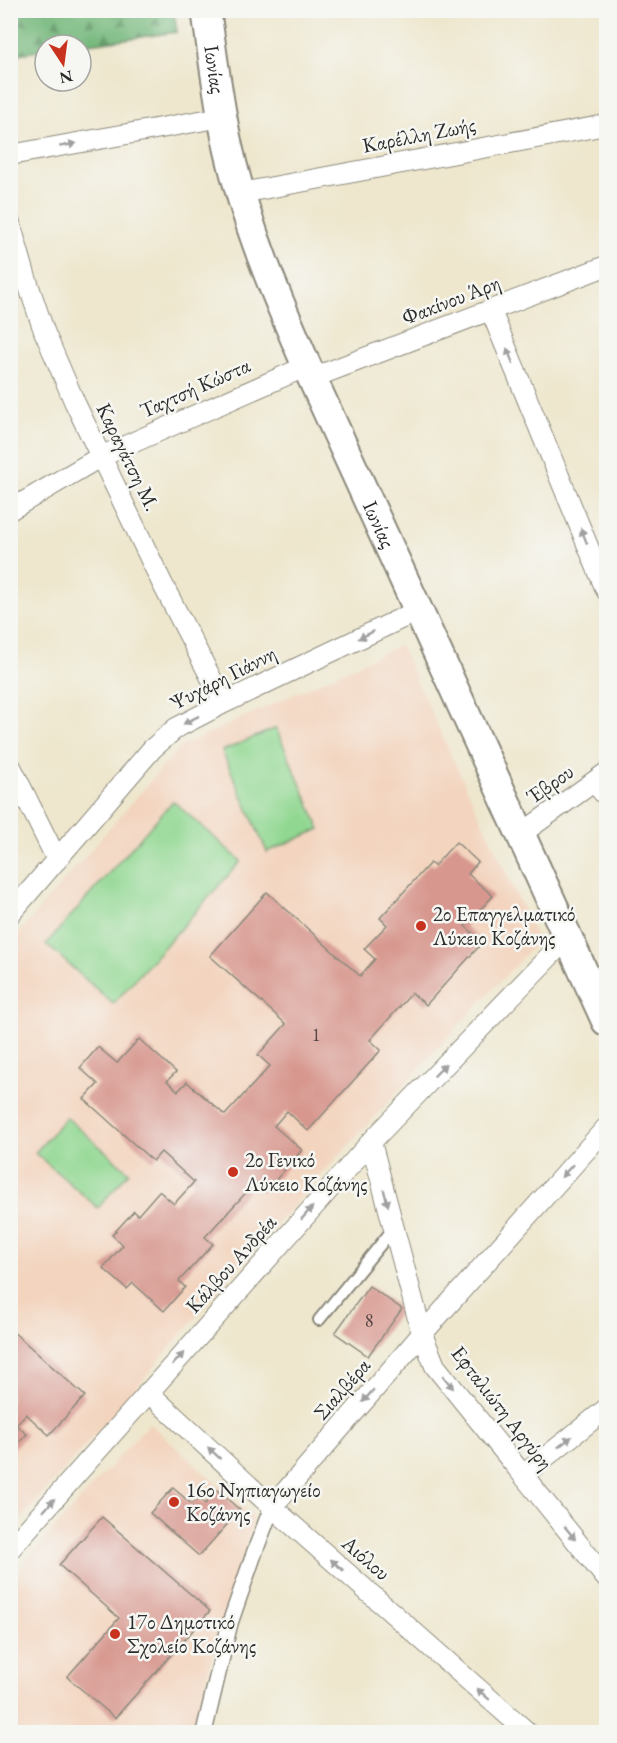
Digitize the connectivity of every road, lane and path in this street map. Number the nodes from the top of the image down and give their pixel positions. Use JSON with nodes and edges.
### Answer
{"nodes":[{"id":1,"x":206,"y":10,"type":"edge"},
{"id":2,"x":220,"y":107,"type":"junction"},
{"id":3,"x":606,"y":125,"type":"edge"},
{"id":4,"x":10,"y":155,"type":"edge"},
{"id":5,"x":241,"y":193,"type":"junction"},
{"id":6,"x":10,"y":223,"type":"edge"},
{"id":7,"x":606,"y":266,"type":"edge"},
{"id":8,"x":490,"y":311,"type":"junction"},
{"id":9,"x":310,"y":372,"type":"junction"},
{"id":10,"x":100,"y":457,"type":"junction"},
{"id":11,"x":10,"y":510,"type":"edge"},
{"id":12,"x":606,"y":590,"type":"edge"},
{"id":13,"x":419,"y":610,"type":"junction"},
{"id":14,"x":224,"y":703,"type":"junction"},
{"id":15,"x":10,"y":765,"type":"edge"},
{"id":16,"x":602,"y":784,"type":"edge"},
{"id":17,"x":521,"y":834,"type":"junction"},
{"id":18,"x":57,"y":860,"type":"junction"},
{"id":19,"x":10,"y":914,"type":"edge"},
{"id":20,"x":568,"y":938,"type":"junction"},
{"id":21,"x":606,"y":1021,"type":"edge"},
{"id":22,"x":606,"y":1128,"type":"edge"},
{"id":23,"x":371,"y":1142,"type":"junction"},
{"id":24,"x":394,"y":1228,"type":"junction"},
{"id":25,"x":319,"y":1320,"type":"dead end"},
{"id":26,"x":422,"y":1334,"type":"junction"},
{"id":27,"x":148,"y":1392,"type":"junction"},
{"id":28,"x":606,"y":1409,"type":"edge"},
{"id":29,"x":523,"y":1474,"type":"junction"},
{"id":30,"x":272,"y":1507,"type":"junction"},
{"id":31,"x":10,"y":1549,"type":"edge"},
{"id":32,"x":606,"y":1578,"type":"edge"},
{"id":33,"x":204,"y":1732,"type":"edge"},
{"id":34,"x":527,"y":1732,"type":"edge"}],
"edges":[{"from":1,"to":2,"type":"main road","name":"Ιωνίας"},
{"from":4,"to":2,"type":"street","one_way":true},
{"from":2,"to":5,"type":"main road","name":"Ιωνίας"},
{"from":3,"to":5,"type":"street","name":"Καρέλλη Ζωής"},
{"from":5,"to":9,"type":"main road","name":"Ιωνίας"},
{"from":6,"to":10,"type":"street","name":"Καραγάτση Μ."},
{"from":7,"to":8,"type":"street","name":"Φακίνου Άρη"},
{"from":8,"to":9,"type":"street","name":"Φακίνου Άρη"},
{"from":12,"to":8,"type":"street","one_way":true},
{"from":9,"to":10,"type":"street","name":"Ταχτσή Κώστα"},
{"from":9,"to":13,"type":"main road","name":"Ιωνίας"},
{"from":10,"to":11,"type":"street","name":"Ταχτσή Κώστα"},
{"from":10,"to":14,"type":"street","name":"Καραγάτση Μ."},
{"from":13,"to":14,"type":"street","name":"Ψυχάρη Γιάννη","one_way":true},
{"from":13,"to":17,"type":"main road","name":"Ιωνίας"},
{"from":14,"to":18,"type":"street","name":"Ψυχάρη Γιάννη","one_way":true},
{"from":15,"to":18,"type":"street"},
{"from":16,"to":17,"type":"street","name":"Έβρου"},
{"from":17,"to":20,"type":"main road","name":"Ιωνίας"},
{"from":18,"to":19,"type":"street","name":"Ψυχάρη Γιάννη"},
{"from":20,"to":21,"type":"main road","name":"Ιωνίας"},
{"from":23,"to":20,"type":"street","name":"Κάλβου Ανδρέα","one_way":true},
{"from":22,"to":26,"type":"street","name":"Σιαλβέρα","one_way":true},
{"from":23,"to":24,"type":"street","name":"Εφταλιώτη Αργύρη","one_way":true},
{"from":27,"to":23,"type":"street","name":"Κάλβου Ανδρέα","one_way":true},
{"from":24,"to":25,"type":"lane"},
{"from":24,"to":26,"type":"street","name":"Εφταλιώτη Αργύρη"},
{"from":26,"to":29,"type":"street","name":"Εφταλιώτη Αργύρη","one_way":true},
{"from":26,"to":30,"type":"street","name":"Σιαλβέρα","one_way":true},
{"from":30,"to":27,"type":"street","name":"Αιόλου","one_way":true},
{"from":31,"to":27,"type":"street","name":"Κάλβου Ανδρέα","one_way":true},
{"from":29,"to":28,"type":"street","one_way":true},
{"from":29,"to":32,"type":"street","name":"Εφταλιώτη Αργύρη","one_way":true},
{"from":30,"to":33,"type":"street","name":"Σιαλβέρα"},
{"from":34,"to":30,"type":"street","name":"Αιόλου","one_way":true}]}
